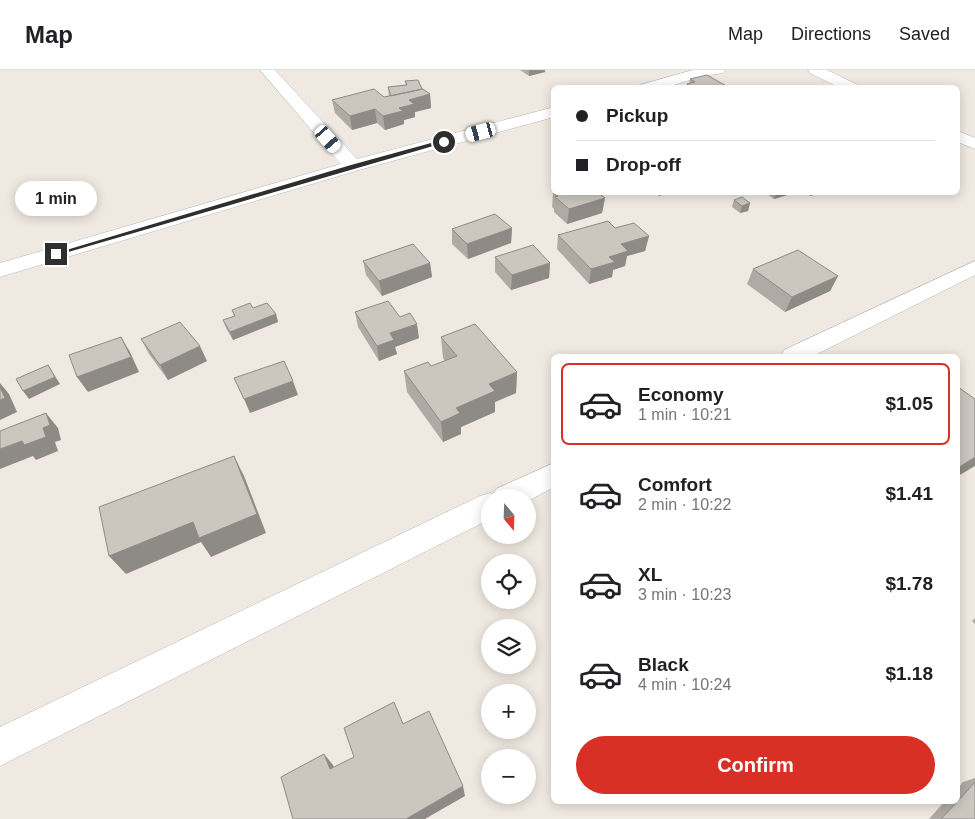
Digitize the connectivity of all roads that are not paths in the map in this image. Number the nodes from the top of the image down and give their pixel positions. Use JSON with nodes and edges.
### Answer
{"nodes":[{"id":1,"x":267,"y":70,"type":"edge"},
{"id":2,"x":718,"y":70,"type":"edge"},
{"id":3,"x":815,"y":70,"type":"edge"},
{"id":4,"x":700,"y":71,"type":"edge"},
{"id":5,"x":655,"y":85,"type":"edge"},
{"id":6,"x":847,"y":85,"type":"edge"},
{"id":7,"x":551,"y":113,"type":"edge"},
{"id":8,"x":960,"y":137,"type":"edge"},
{"id":9,"x":975,"y":144,"type":"edge"},
{"id":10,"x":353,"y":166,"type":"junction"},
{"id":11,"x":975,"y":267,"type":"edge"},
{"id":12,"x":0,"y":270,"type":"edge"},
{"id":13,"x":797,"y":354,"type":"edge"},
{"id":14,"x":551,"y":476,"type":"edge"},
{"id":15,"x":524,"y":489,"type":"edge"},
{"id":16,"x":481,"y":510,"type":"edge"},
{"id":17,"x":0,"y":747,"type":"edge"}],
"edges":[{"from":1,"to":10,"type":"street"},
{"from":2,"to":4,"type":"street"},
{"from":3,"to":6,"type":"street"},
{"from":4,"to":5,"type":"street"},
{"from":7,"to":10,"type":"street"},
{"from":8,"to":9,"type":"street"},
{"from":10,"to":12,"type":"street"},
{"from":11,"to":13,"type":"street"},
{"from":14,"to":15,"type":"street"},
{"from":16,"to":17,"type":"street"}]}
